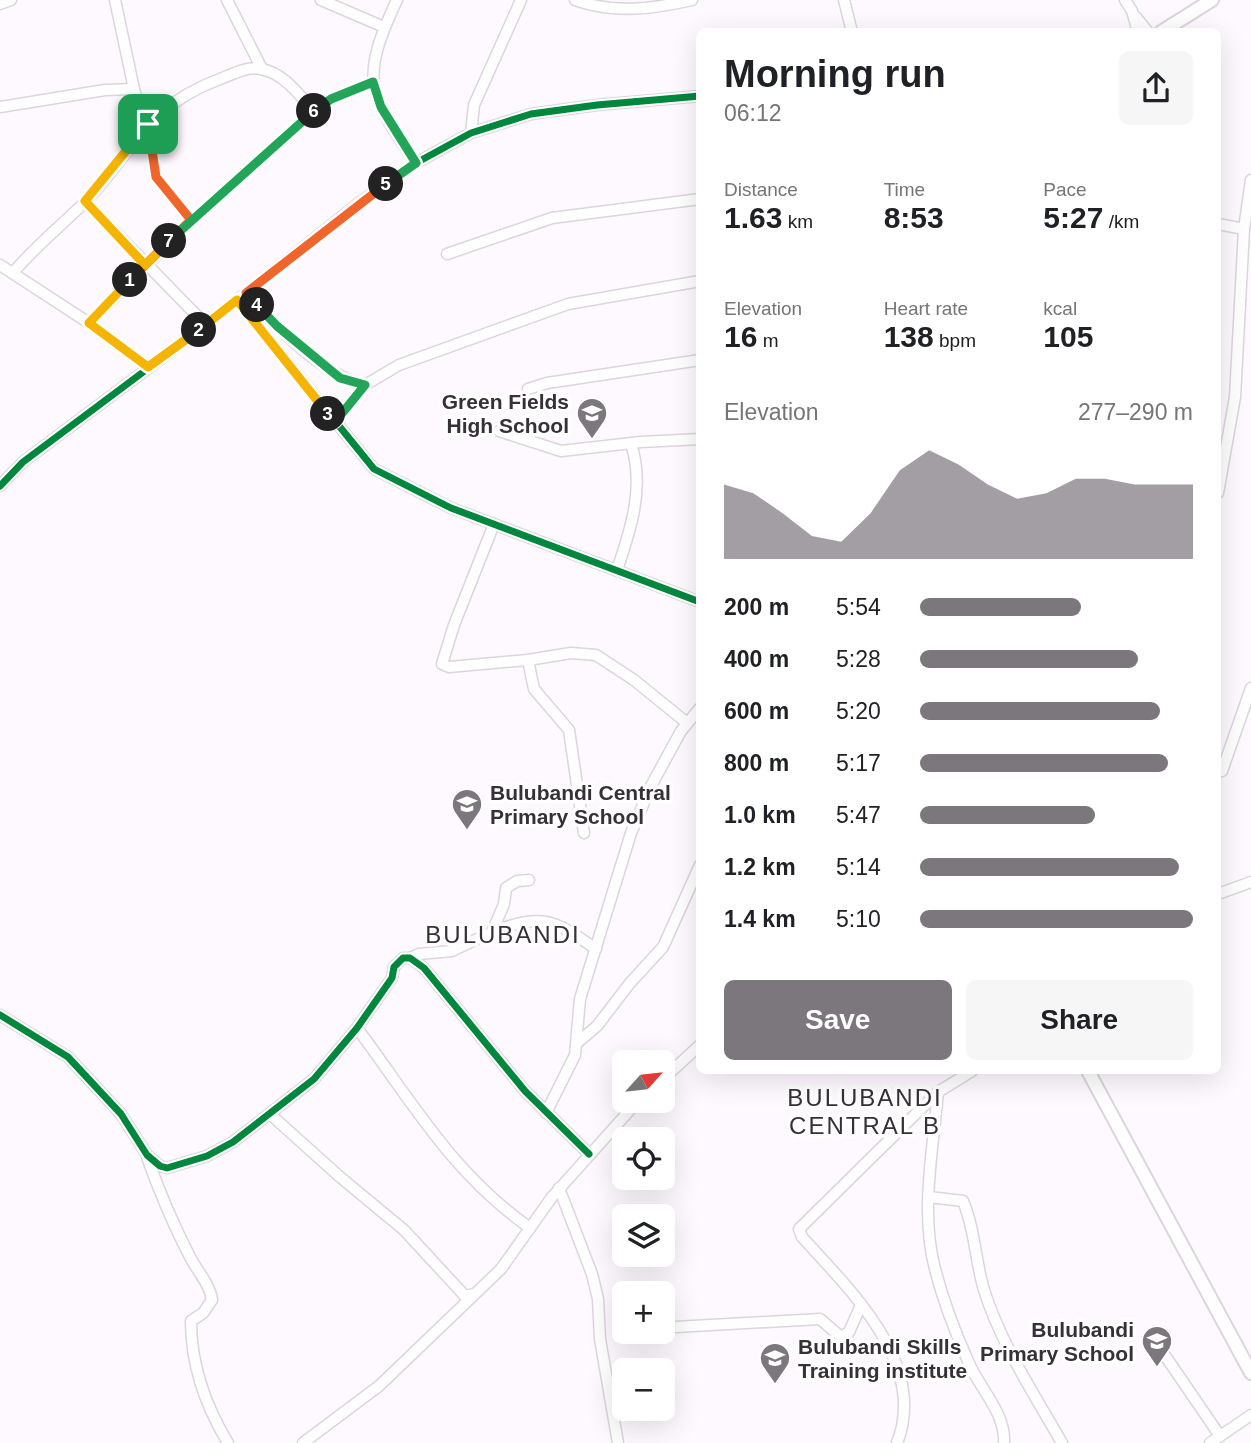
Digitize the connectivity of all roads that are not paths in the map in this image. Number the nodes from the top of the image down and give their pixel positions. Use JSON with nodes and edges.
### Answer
{"nodes":[{"id":1,"x":11,"y":0,"type":"edge"},
{"id":2,"x":115,"y":0,"type":"edge"},
{"id":3,"x":227,"y":0,"type":"edge"},
{"id":4,"x":321,"y":0,"type":"edge"},
{"id":5,"x":397,"y":0,"type":"edge"},
{"id":6,"x":521,"y":0,"type":"edge"},
{"id":7,"x":575,"y":0,"type":"edge"},
{"id":8,"x":692,"y":0,"type":"edge"},
{"id":9,"x":844,"y":0,"type":"edge"},
{"id":10,"x":1125,"y":0,"type":"edge"},
{"id":11,"x":1212,"y":0,"type":"edge"},
{"id":12,"x":1223,"y":0,"type":"edge"},
{"id":13,"x":0,"y":4,"type":"edge"},
{"id":14,"x":1132,"y":11,"type":"junction"},
{"id":15,"x":384,"y":27,"type":"junction"},
{"id":16,"x":851,"y":28,"type":"edge"},
{"id":17,"x":1137,"y":28,"type":"edge"},
{"id":18,"x":1145,"y":28,"type":"edge"},
{"id":19,"x":1167,"y":28,"type":"edge"},
{"id":20,"x":1186,"y":28,"type":"edge"},
{"id":21,"x":262,"y":69,"type":"junction"},
{"id":22,"x":373,"y":82,"type":"junction"},
{"id":23,"x":134,"y":89,"type":"junction"},
{"id":24,"x":696,"y":96,"type":"edge"},
{"id":25,"x":0,"y":107,"type":"edge"},
{"id":26,"x":314,"y":111,"type":"junction"},
{"id":27,"x":148,"y":124,"type":"junction"},
{"id":28,"x":139,"y":133,"type":"junction"},
{"id":29,"x":471,"y":133,"type":"junction"},
{"id":30,"x":416,"y":163,"type":"junction"},
{"id":31,"x":1251,"y":180,"type":"edge"},
{"id":32,"x":696,"y":200,"type":"edge"},
{"id":33,"x":85,"y":201,"type":"junction"},
{"id":34,"x":191,"y":220,"type":"junction"},
{"id":35,"x":1221,"y":225,"type":"edge"},
{"id":36,"x":1244,"y":229,"type":"junction"},
{"id":37,"x":447,"y":254,"type":"dead end"},
{"id":38,"x":0,"y":265,"type":"edge"},
{"id":39,"x":145,"y":265,"type":"junction"},
{"id":40,"x":13,"y":273,"type":"junction"},
{"id":41,"x":696,"y":282,"type":"edge"},
{"id":42,"x":241,"y":297,"type":"junction"},
{"id":43,"x":89,"y":323,"type":"junction"},
{"id":44,"x":206,"y":325,"type":"junction"},
{"id":45,"x":696,"y":361,"type":"edge"},
{"id":46,"x":148,"y":367,"type":"junction"},
{"id":47,"x":365,"y":385,"type":"junction"},
{"id":48,"x":528,"y":389,"type":"dead end"},
{"id":49,"x":335,"y":422,"type":"junction"},
{"id":50,"x":499,"y":430,"type":"dead end"},
{"id":51,"x":696,"y":439,"type":"edge"},
{"id":52,"x":631,"y":444,"type":"junction"},
{"id":53,"x":1221,"y":476,"type":"edge"},
{"id":54,"x":0,"y":486,"type":"edge"},
{"id":55,"x":494,"y":524,"type":"junction"},
{"id":56,"x":617,"y":570,"type":"junction"},
{"id":57,"x":696,"y":600,"type":"edge"},
{"id":58,"x":528,"y":660,"type":"junction"},
{"id":59,"x":1251,"y":688,"type":"edge"},
{"id":60,"x":696,"y":713,"type":"edge"},
{"id":61,"x":687,"y":723,"type":"junction"},
{"id":62,"x":1222,"y":771,"type":"dead end"},
{"id":63,"x":584,"y":833,"type":"dead end"},
{"id":64,"x":696,"y":874,"type":"edge"},
{"id":65,"x":529,"y":880,"type":"dead end"},
{"id":66,"x":1251,"y":882,"type":"edge"},
{"id":67,"x":1221,"y":893,"type":"edge"},
{"id":68,"x":492,"y":932,"type":"junction"},
{"id":69,"x":596,"y":949,"type":"junction"},
{"id":70,"x":410,"y":958,"type":"junction"},
{"id":71,"x":0,"y":1015,"type":"edge"},
{"id":72,"x":357,"y":1028,"type":"junction"},
{"id":73,"x":577,"y":1043,"type":"junction"},
{"id":74,"x":696,"y":1049,"type":"edge"},
{"id":75,"x":676,"y":1067,"type":"edge"},
{"id":76,"x":967,"y":1074,"type":"edge"},
{"id":77,"x":1090,"y":1074,"type":"edge"},
{"id":78,"x":938,"y":1092,"type":"junction"},
{"id":79,"x":627,"y":1113,"type":"edge"},
{"id":80,"x":546,"y":1114,"type":"junction"},
{"id":81,"x":271,"y":1115,"type":"junction"},
{"id":82,"x":589,"y":1154,"type":"junction"},
{"id":83,"x":147,"y":1155,"type":"junction"},
{"id":84,"x":559,"y":1188,"type":"junction"},
{"id":85,"x":929,"y":1197,"type":"junction"},
{"id":86,"x":530,"y":1228,"type":"junction"},
{"id":87,"x":475,"y":1294,"type":"junction"},
{"id":88,"x":861,"y":1305,"type":"junction"},
{"id":89,"x":675,"y":1327,"type":"dead end"},
{"id":90,"x":1166,"y":1357,"type":"dead end"},
{"id":91,"x":1251,"y":1373,"type":"edge"},
{"id":92,"x":1251,"y":1415,"type":"edge"},
{"id":93,"x":1220,"y":1436,"type":"junction"},
{"id":94,"x":228,"y":1443,"type":"edge"},
{"id":95,"x":303,"y":1443,"type":"edge"},
{"id":96,"x":618,"y":1443,"type":"edge"},
{"id":97,"x":897,"y":1443,"type":"edge"},
{"id":98,"x":1004,"y":1443,"type":"edge"},
{"id":99,"x":1062,"y":1443,"type":"edge"},
{"id":100,"x":1210,"y":1443,"type":"edge"}],
"edges":[{"from":1,"to":13,"type":"street"},
{"from":2,"to":23,"type":"street"},
{"from":3,"to":21,"type":"street"},
{"from":4,"to":15,"type":"street"},
{"from":5,"to":15,"type":"street"},
{"from":6,"to":29,"type":"street"},
{"from":7,"to":8,"type":"street"},
{"from":9,"to":16,"type":"street"},
{"from":10,"to":14,"type":"street"},
{"from":11,"to":19,"type":"main road"},
{"from":12,"to":20,"type":"main road"},
{"from":14,"to":17,"type":"street"},
{"from":14,"to":18,"type":"street"},
{"from":15,"to":22,"type":"street"},
{"from":21,"to":26,"type":"street"},
{"from":21,"to":27,"type":"street"},
{"from":22,"to":26,"type":"street"},
{"from":22,"to":30,"type":"street"},
{"from":23,"to":25,"type":"street"},
{"from":23,"to":28,"type":"street"},
{"from":24,"to":29,"type":"street"},
{"from":26,"to":34,"type":"street"},
{"from":27,"to":28,"type":"street"},
{"from":27,"to":34,"type":"street"},
{"from":28,"to":33,"type":"street"},
{"from":29,"to":30,"type":"street"},
{"from":30,"to":42,"type":"street"},
{"from":31,"to":36,"type":"street"},
{"from":32,"to":37,"type":"street"},
{"from":33,"to":39,"type":"street"},
{"from":33,"to":40,"type":"street"},
{"from":34,"to":39,"type":"street"},
{"from":35,"to":36,"type":"street"},
{"from":36,"to":53,"type":"street"},
{"from":38,"to":40,"type":"street"},
{"from":39,"to":43,"type":"street"},
{"from":39,"to":44,"type":"street"},
{"from":40,"to":43,"type":"street"},
{"from":41,"to":47,"type":"street"},
{"from":42,"to":44,"type":"street"},
{"from":42,"to":47,"type":"street"},
{"from":42,"to":49,"type":"street"},
{"from":43,"to":46,"type":"street"},
{"from":44,"to":46,"type":"street"},
{"from":45,"to":48,"type":"street"},
{"from":46,"to":54,"type":"street"},
{"from":47,"to":49,"type":"street"},
{"from":49,"to":55,"type":"street"},
{"from":50,"to":52,"type":"street"},
{"from":51,"to":52,"type":"street"},
{"from":52,"to":56,"type":"street"},
{"from":55,"to":56,"type":"street"},
{"from":55,"to":58,"type":"street"},
{"from":56,"to":57,"type":"street"},
{"from":58,"to":61,"type":"street"},
{"from":58,"to":63,"type":"street"},
{"from":59,"to":62,"type":"street"},
{"from":60,"to":61,"type":"street"},
{"from":61,"to":69,"type":"street"},
{"from":64,"to":73,"type":"street"},
{"from":65,"to":68,"type":"street"},
{"from":66,"to":67,"type":"street"},
{"from":68,"to":69,"type":"street"},
{"from":68,"to":70,"type":"street"},
{"from":69,"to":73,"type":"street"},
{"from":70,"to":72,"type":"street"},
{"from":70,"to":80,"type":"street"},
{"from":71,"to":83,"type":"street"},
{"from":72,"to":81,"type":"street"},
{"from":72,"to":86,"type":"street"},
{"from":73,"to":80,"type":"street"},
{"from":74,"to":75,"type":"street"},
{"from":76,"to":78,"type":"street"},
{"from":77,"to":91,"type":"main road"},
{"from":78,"to":85,"type":"street"},
{"from":78,"to":88,"type":"street"},
{"from":79,"to":82,"type":"street"},
{"from":80,"to":82,"type":"street"},
{"from":81,"to":83,"type":"street"},
{"from":81,"to":87,"type":"street"},
{"from":82,"to":84,"type":"street"},
{"from":83,"to":94,"type":"street"},
{"from":84,"to":86,"type":"street"},
{"from":84,"to":96,"type":"street"},
{"from":85,"to":98,"type":"street"},
{"from":85,"to":99,"type":"street"},
{"from":86,"to":87,"type":"street"},
{"from":87,"to":95,"type":"street"},
{"from":88,"to":89,"type":"street"},
{"from":88,"to":97,"type":"street"},
{"from":90,"to":93,"type":"street"},
{"from":92,"to":93,"type":"street"},
{"from":93,"to":100,"type":"street"}]}
